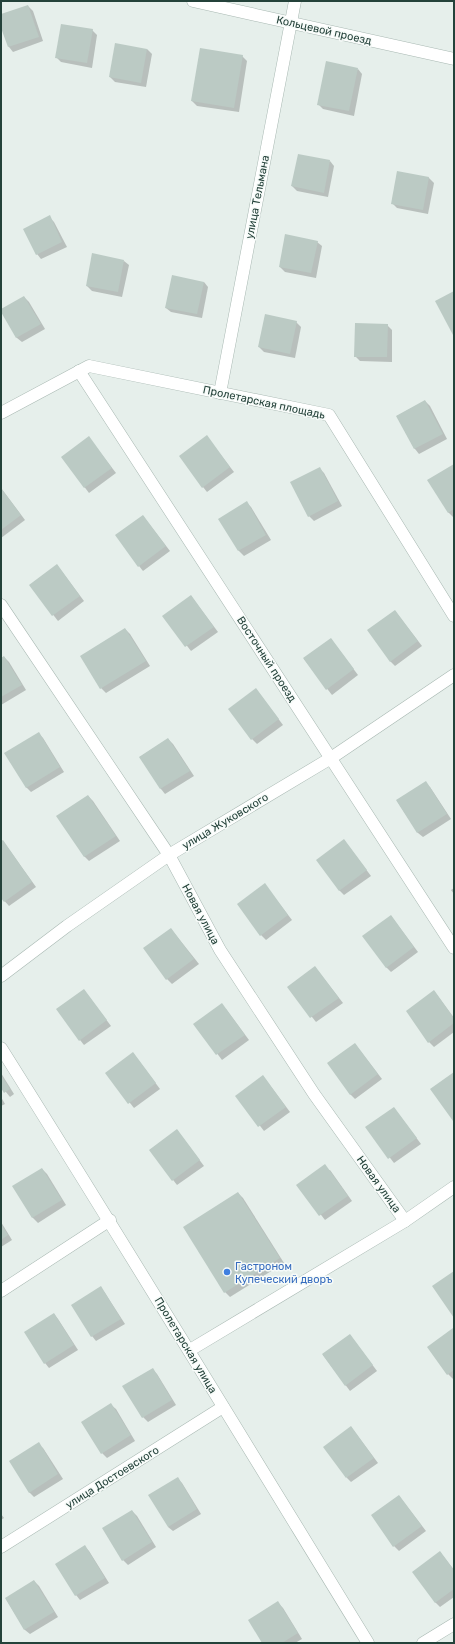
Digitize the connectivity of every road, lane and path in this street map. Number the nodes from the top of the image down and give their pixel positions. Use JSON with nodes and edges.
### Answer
{"nodes":[{"id":1,"x":193,"y":1,"type":"edge"},
{"id":2,"x":295,"y":1,"type":"edge"},
{"id":3,"x":290,"y":23,"type":"junction"},
{"id":4,"x":454,"y":60,"type":"edge"},
{"id":5,"x":79,"y":371,"type":"junction"},
{"id":6,"x":220,"y":393,"type":"junction"},
{"id":7,"x":1,"y":413,"type":"edge"},
{"id":8,"x":1,"y":604,"type":"edge"},
{"id":9,"x":454,"y":616,"type":"edge"},
{"id":10,"x":454,"y":675,"type":"edge"},
{"id":11,"x":331,"y":758,"type":"junction"},
{"id":12,"x":169,"y":855,"type":"junction"},
{"id":13,"x":454,"y":948,"type":"edge"},
{"id":14,"x":1,"y":976,"type":"edge"},
{"id":15,"x":1,"y":1048,"type":"edge"},
{"id":16,"x":454,"y":1187,"type":"edge"},
{"id":17,"x":110,"y":1220,"type":"junction"},
{"id":18,"x":406,"y":1221,"type":"junction"},
{"id":19,"x":1,"y":1291,"type":"edge"},
{"id":20,"x":190,"y":1350,"type":"junction"},
{"id":21,"x":223,"y":1407,"type":"junction"},
{"id":22,"x":1,"y":1547,"type":"edge"},
{"id":23,"x":454,"y":1624,"type":"edge"},
{"id":24,"x":368,"y":1643,"type":"edge"},
{"id":25,"x":423,"y":1643,"type":"edge"}],
"edges":[{"from":1,"to":3,"type":"street","name":"Кольцевой проезд"},
{"from":2,"to":3,"type":"street","name":"улица Тельмана"},
{"from":3,"to":4,"type":"street","name":"Кольцевой проезд"},
{"from":3,"to":6,"type":"street","name":"улица Тельмана"},
{"from":5,"to":6,"type":"street","name":"Пролетарская площадь"},
{"from":5,"to":7,"type":"street","name":"Пролетарская площадь"},
{"from":5,"to":11,"type":"street","name":"Восточный проезд"},
{"from":6,"to":9,"type":"street","name":"Пролетарская площадь"},
{"from":8,"to":12,"type":"street","name":"Новая улица"},
{"from":10,"to":11,"type":"street","name":"улица Жуковского"},
{"from":11,"to":12,"type":"street","name":"улица Жуковского"},
{"from":11,"to":13,"type":"street","name":"Восточный проезд"},
{"from":12,"to":14,"type":"street","name":"улица Жуковского"},
{"from":12,"to":18,"type":"street","name":"Новая улица"},
{"from":15,"to":17,"type":"street","name":"Пролетарская улица"},
{"from":16,"to":18,"type":"street"},
{"from":17,"to":19,"type":"street"},
{"from":17,"to":20,"type":"street","name":"Пролетарская улица"},
{"from":18,"to":20,"type":"street"},
{"from":20,"to":21,"type":"street","name":"Пролетарская улица"},
{"from":21,"to":22,"type":"street","name":"улица Достоевского"},
{"from":21,"to":24,"type":"street","name":"Пролетарская улица"},
{"from":23,"to":25,"type":"street"}]}
